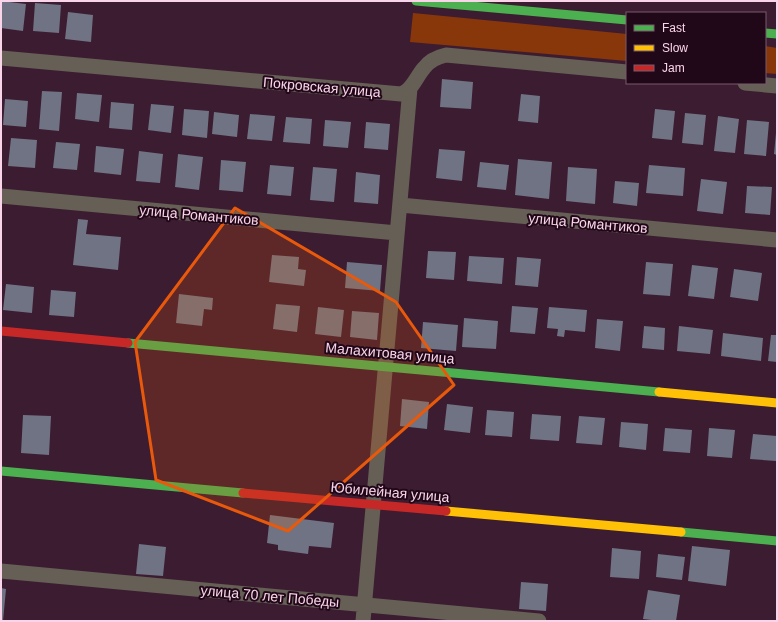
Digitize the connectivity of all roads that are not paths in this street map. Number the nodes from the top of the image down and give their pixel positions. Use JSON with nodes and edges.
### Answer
{"nodes":[{"id":1,"x":416,"y":1,"type":"edge"},
{"id":2,"x":626,"y":20,"type":"edge"},
{"id":3,"x":766,"y":33,"type":"edge"},
{"id":4,"x":777,"y":34,"type":"edge"},
{"id":5,"x":1,"y":58,"type":"edge"},
{"id":6,"x":626,"y":72,"type":"edge"},
{"id":7,"x":756,"y":84,"type":"edge"},
{"id":8,"x":777,"y":86,"type":"edge"},
{"id":9,"x":410,"y":88,"type":"junction"},
{"id":10,"x":1,"y":196,"type":"edge"},
{"id":11,"x":400,"y":205,"type":"junction"},
{"id":12,"x":397,"y":233,"type":"junction"},
{"id":13,"x":777,"y":240,"type":"edge"},
{"id":14,"x":1,"y":331,"type":"edge"},
{"id":15,"x":386,"y":367,"type":"junction"},
{"id":16,"x":777,"y":403,"type":"edge"},
{"id":17,"x":1,"y":471,"type":"edge"},
{"id":18,"x":373,"y":504,"type":"junction"},
{"id":19,"x":777,"y":541,"type":"edge"},
{"id":20,"x":1,"y":571,"type":"edge"},
{"id":21,"x":364,"y":605,"type":"junction"},
{"id":22,"x":363,"y":621,"type":"edge"},
{"id":23,"x":539,"y":621,"type":"edge"}],
"edges":[{"from":1,"to":2,"type":"street"},
{"from":3,"to":4,"type":"street"},
{"from":5,"to":9,"type":"street","name":"Покровская улица"},
{"from":6,"to":9,"type":"street"},
{"from":7,"to":8,"type":"street"},
{"from":9,"to":11,"type":"street"},
{"from":10,"to":12,"type":"street","name":"улица Романтиков"},
{"from":11,"to":12,"type":"street"},
{"from":11,"to":13,"type":"street","name":"улица Романтиков"},
{"from":12,"to":15,"type":"street"},
{"from":14,"to":15,"type":"street","name":"Малахитовая улица"},
{"from":15,"to":16,"type":"street","name":"Малахитовая улица"},
{"from":15,"to":18,"type":"street"},
{"from":17,"to":18,"type":"street","name":"Юбилейная улица"},
{"from":18,"to":19,"type":"street","name":"Юбилейная улица"},
{"from":18,"to":21,"type":"street"},
{"from":20,"to":21,"type":"street","name":"улица 70 лет Победы"},
{"from":21,"to":22,"type":"street"},
{"from":21,"to":23,"type":"street","name":"улица 70 лет Победы"}]}
